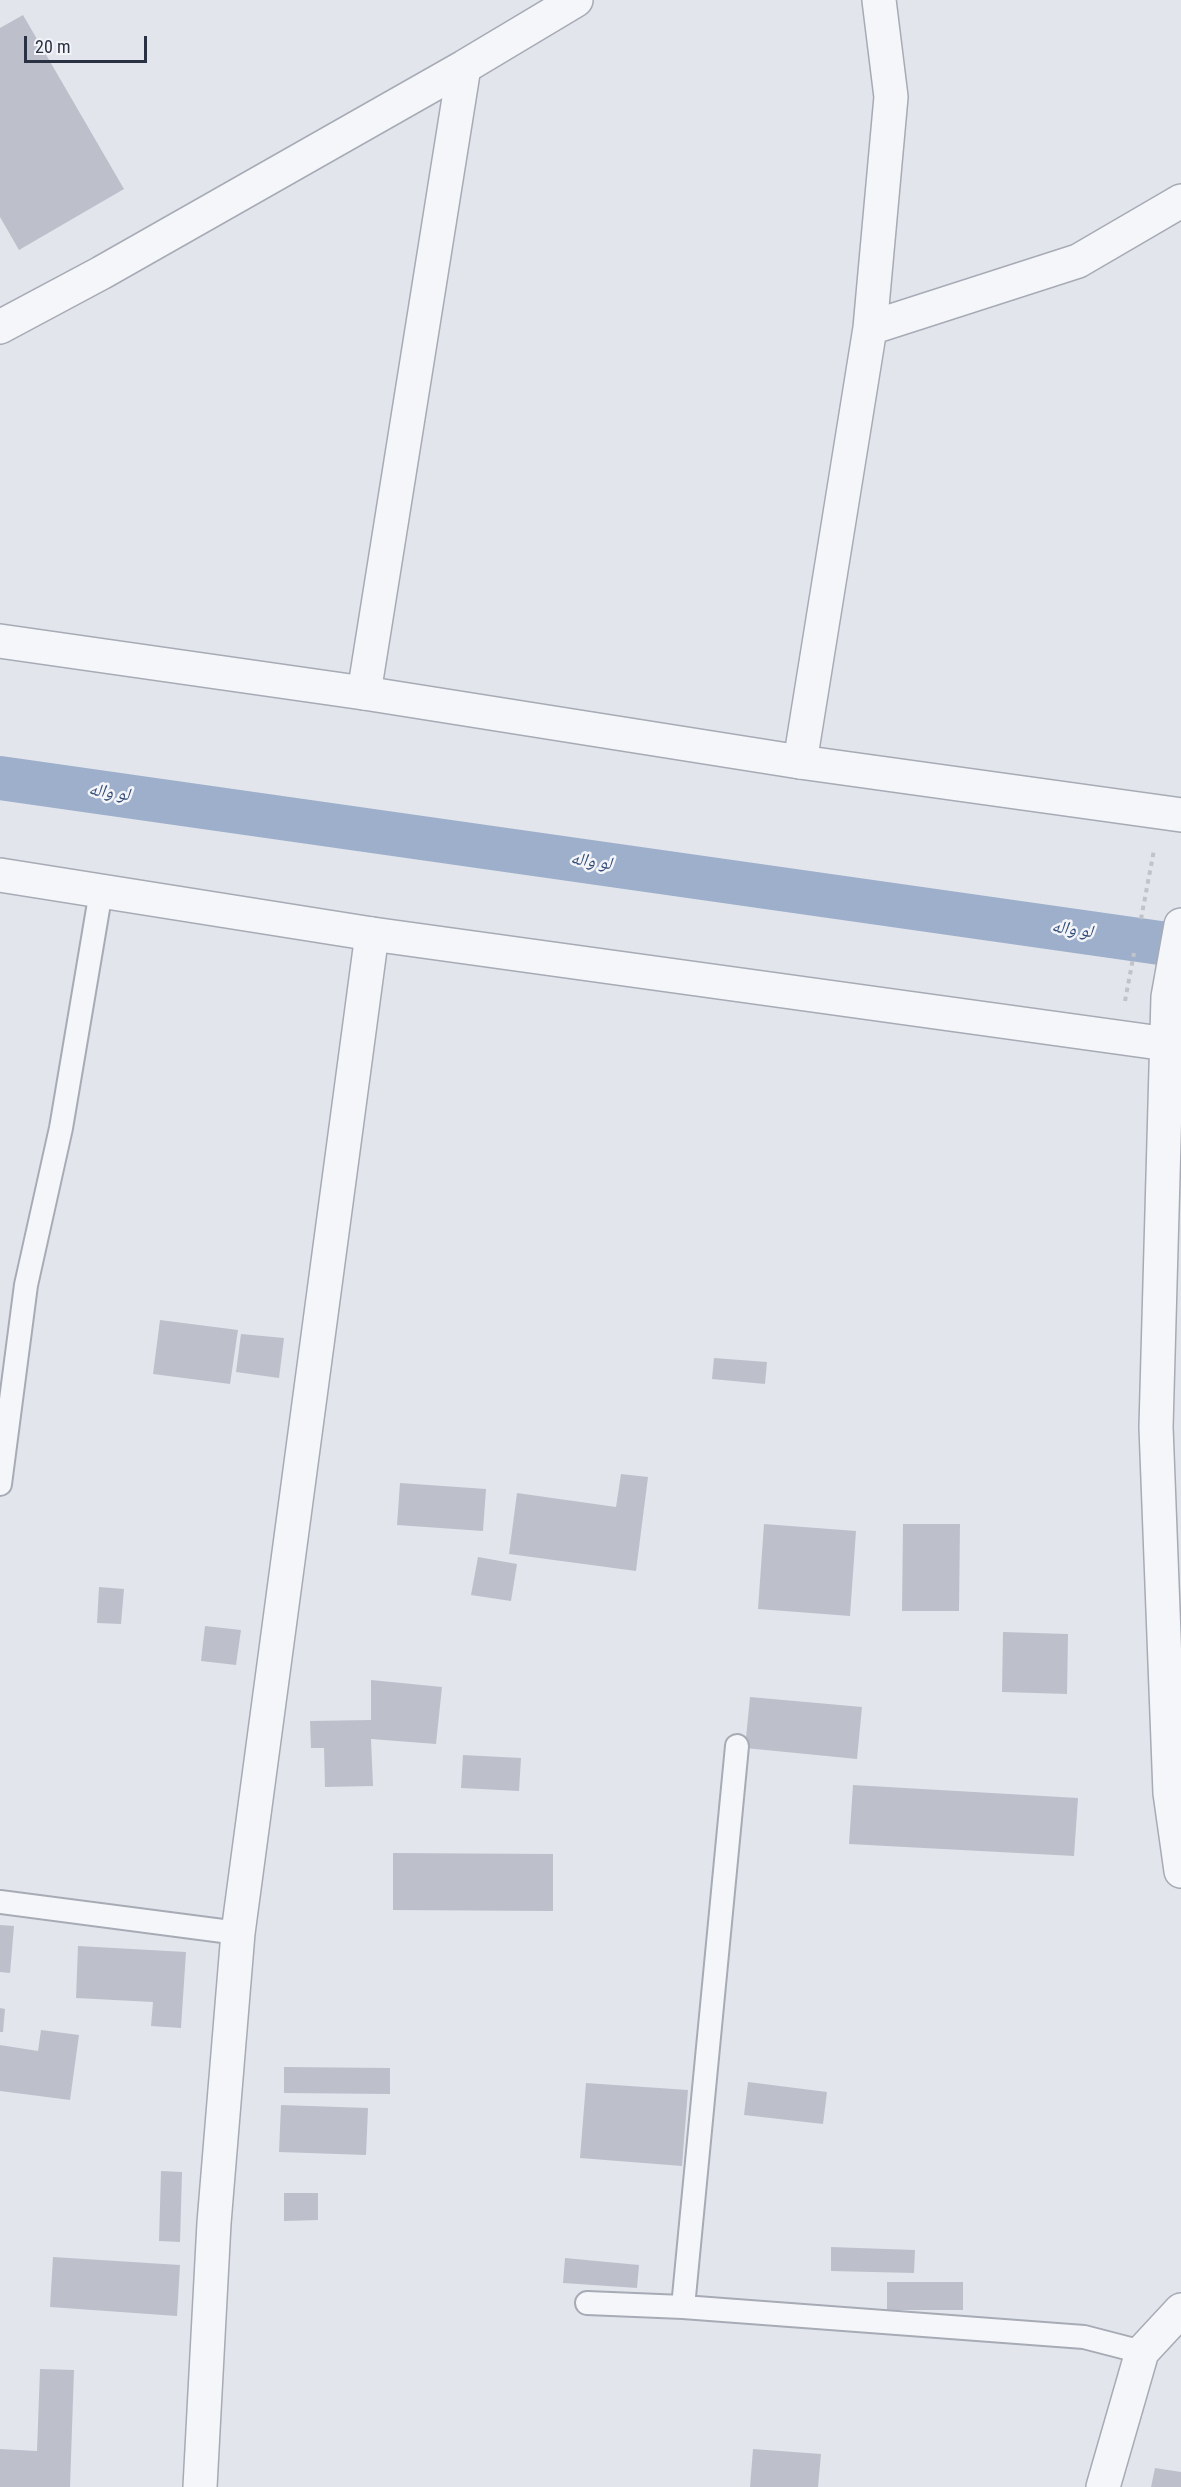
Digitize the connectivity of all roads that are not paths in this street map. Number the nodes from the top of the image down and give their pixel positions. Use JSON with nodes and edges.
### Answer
{"nodes":[{"id":1,"x":576,"y":0,"type":"edge"},
{"id":2,"x":879,"y":0,"type":"edge"},
{"id":3,"x":464,"y":67,"type":"junction"},
{"id":4,"x":1181,"y":201,"type":"edge"},
{"id":5,"x":0,"y":327,"type":"edge"},
{"id":6,"x":870,"y":328,"type":"junction"},
{"id":7,"x":0,"y":641,"type":"edge"},
{"id":8,"x":364,"y":693,"type":"junction"},
{"id":9,"x":800,"y":762,"type":"junction"},
{"id":10,"x":1181,"y":815,"type":"edge"},
{"id":11,"x":0,"y":875,"type":"edge"},
{"id":12,"x":101,"y":891,"type":"junction"},
{"id":13,"x":1181,"y":925,"type":"edge"},
{"id":14,"x":372,"y":934,"type":"junction"},
{"id":15,"x":1174,"y":1045,"type":"edge"},
{"id":16,"x":0,"y":1484,"type":"edge"},
{"id":17,"x":737,"y":1746,"type":"dead end"},
{"id":18,"x":1181,"y":1871,"type":"edge"},
{"id":19,"x":0,"y":1902,"type":"edge"},
{"id":20,"x":238,"y":1932,"type":"junction"},
{"id":21,"x":587,"y":2303,"type":"dead end"},
{"id":22,"x":683,"y":2307,"type":"junction"},
{"id":23,"x":1181,"y":2310,"type":"edge"},
{"id":24,"x":1142,"y":2352,"type":"junction"},
{"id":25,"x":200,"y":2487,"type":"edge"},
{"id":26,"x":1103,"y":2487,"type":"edge"}],
"edges":[{"from":1,"to":3,"type":"street"},
{"from":2,"to":6,"type":"street"},
{"from":3,"to":5,"type":"street"},
{"from":3,"to":8,"type":"street"},
{"from":4,"to":6,"type":"street"},
{"from":6,"to":9,"type":"street"},
{"from":7,"to":8,"type":"street"},
{"from":8,"to":9,"type":"street"},
{"from":9,"to":10,"type":"street"},
{"from":11,"to":12,"type":"street"},
{"from":12,"to":14,"type":"street"},
{"from":12,"to":16,"type":"lane"},
{"from":13,"to":15,"type":"street"},
{"from":14,"to":15,"type":"street"},
{"from":14,"to":20,"type":"street"},
{"from":15,"to":18,"type":"street"},
{"from":17,"to":22,"type":"lane"},
{"from":19,"to":20,"type":"lane"},
{"from":20,"to":25,"type":"street"},
{"from":21,"to":22,"type":"lane"},
{"from":22,"to":24,"type":"lane"},
{"from":23,"to":24,"type":"street"},
{"from":24,"to":26,"type":"street"}]}
